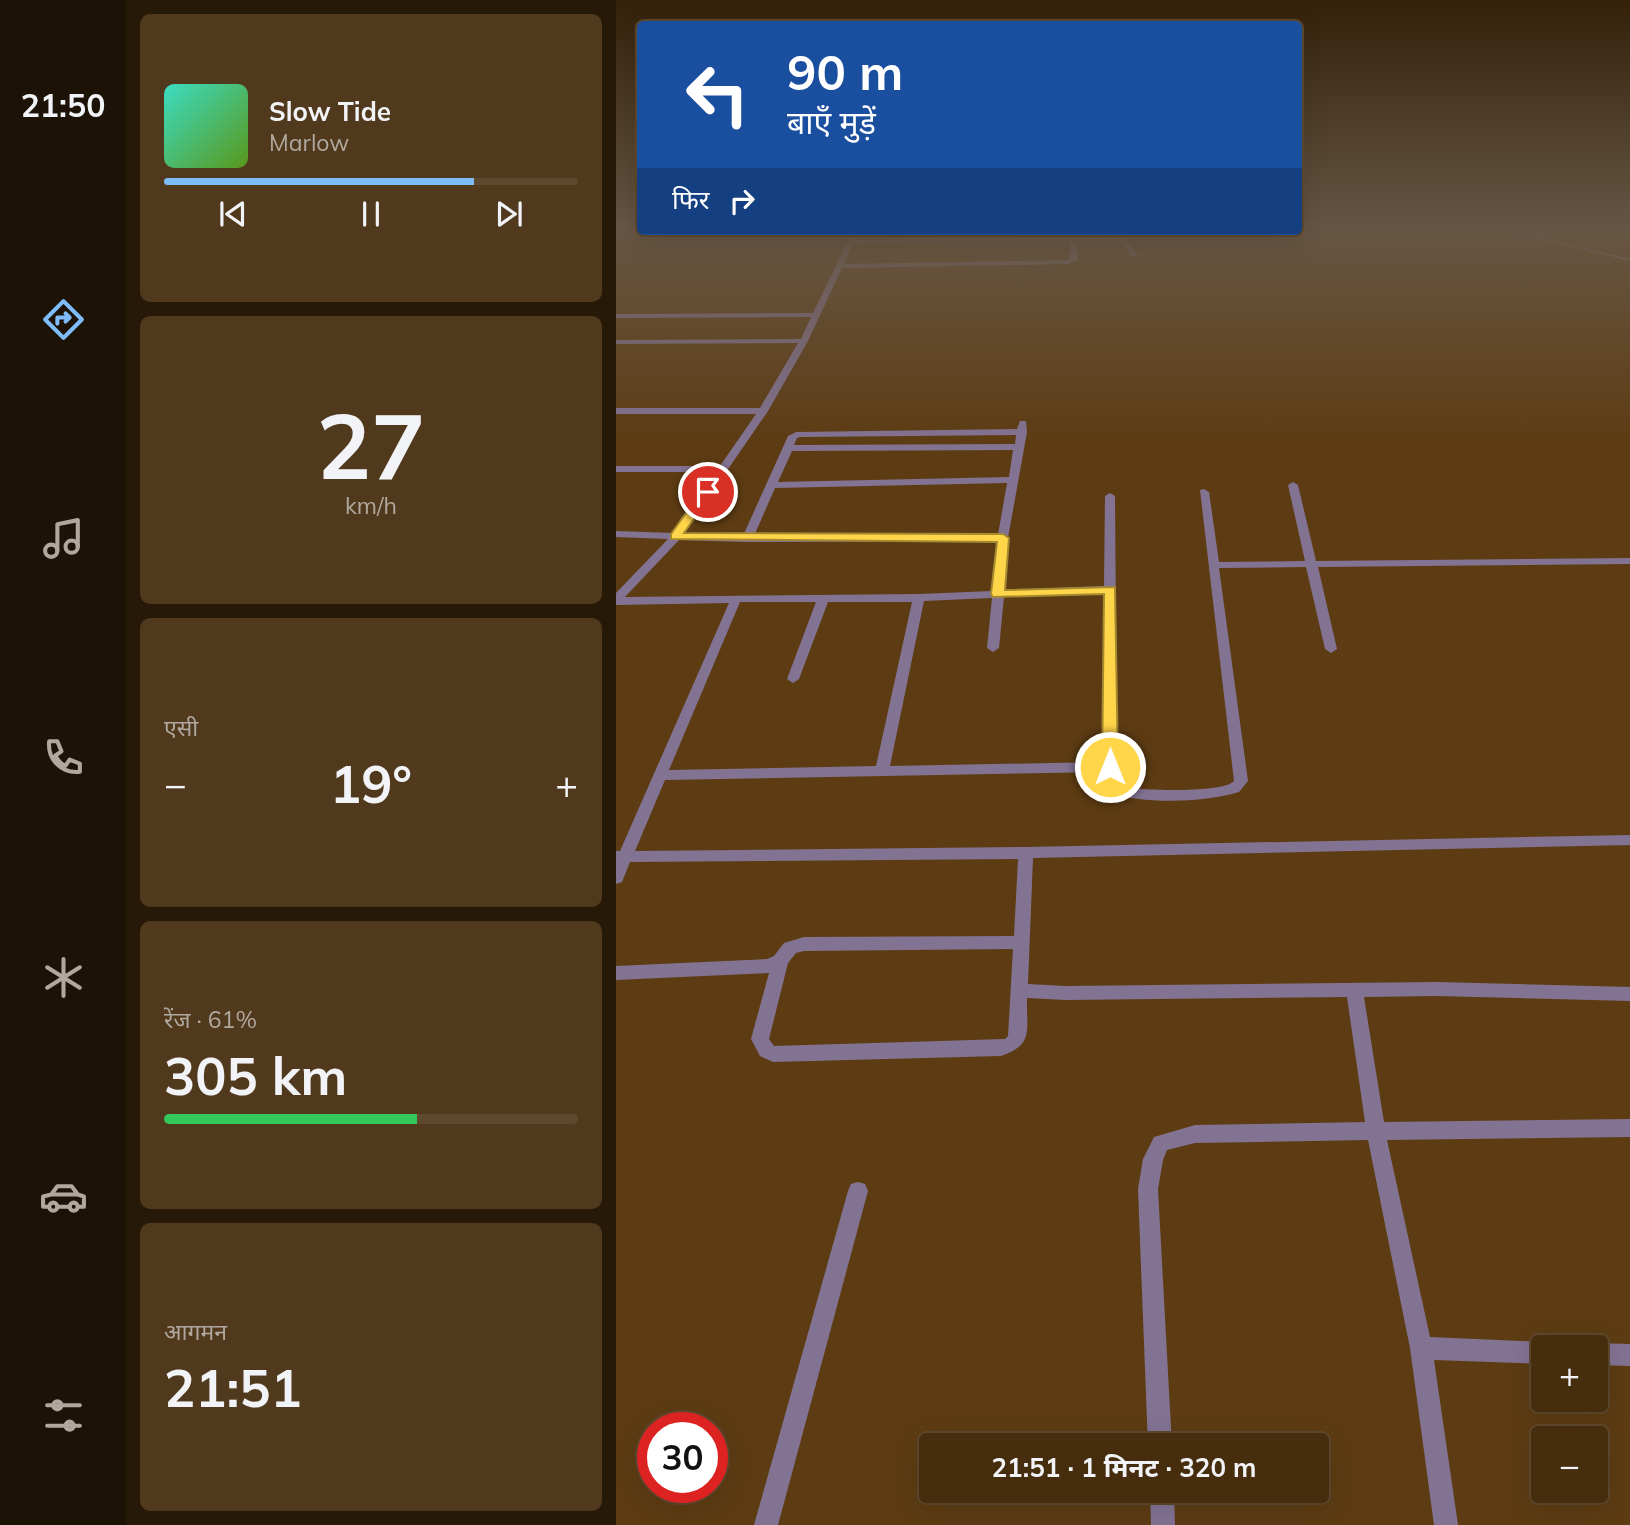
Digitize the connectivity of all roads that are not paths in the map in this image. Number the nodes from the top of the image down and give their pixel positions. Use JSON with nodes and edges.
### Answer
{"nodes":[{"id":1,"x":823,"y":300,"type":"edge"},
{"id":2,"x":816,"y":315,"type":"junction"},
{"id":3,"x":616,"y":316,"type":"edge"},
{"id":4,"x":804,"y":341,"type":"junction"},
{"id":5,"x":616,"y":342,"type":"edge"},
{"id":6,"x":616,"y":411,"type":"edge"},
{"id":7,"x":762,"y":411,"type":"junction"},
{"id":8,"x":1019,"y":447,"type":"junction"},
{"id":9,"x":788,"y":448,"type":"junction"},
{"id":10,"x":616,"y":469,"type":"edge"},
{"id":11,"x":723,"y":469,"type":"junction"},
{"id":12,"x":1014,"y":480,"type":"junction"},
{"id":13,"x":772,"y":485,"type":"junction"},
{"id":14,"x":1293,"y":485,"type":"dead end"},
{"id":15,"x":1204,"y":492,"type":"dead end"},
{"id":16,"x":1111,"y":496,"type":"dead end"},
{"id":17,"x":616,"y":534,"type":"edge"},
{"id":18,"x":676,"y":537,"type":"junction"},
{"id":19,"x":1003,"y":538,"type":"junction"},
{"id":20,"x":747,"y":539,"type":"junction"},
{"id":21,"x":1630,"y":561,"type":"edge"},
{"id":22,"x":1312,"y":564,"type":"junction"},
{"id":23,"x":1213,"y":565,"type":"junction"},
{"id":24,"x":1111,"y":589,"type":"junction"},
{"id":25,"x":998,"y":594,"type":"junction"},
{"id":26,"x":919,"y":598,"type":"junction"},
{"id":27,"x":736,"y":599,"type":"junction"},
{"id":28,"x":823,"y":599,"type":"junction"},
{"id":29,"x":616,"y":600,"type":"edge"},
{"id":30,"x":992,"y":648,"type":"dead end"},
{"id":31,"x":1331,"y":649,"type":"dead end"},
{"id":32,"x":793,"y":679,"type":"dead end"},
{"id":33,"x":1110,"y":767,"type":"junction"},
{"id":34,"x":882,"y":769,"type":"junction"},
{"id":35,"x":661,"y":775,"type":"junction"},
{"id":36,"x":1630,"y":840,"type":"edge"},
{"id":37,"x":1026,"y":853,"type":"junction"},
{"id":38,"x":621,"y":857,"type":"edge"},
{"id":39,"x":616,"y":878,"type":"edge"},
{"id":40,"x":1020,"y":942,"type":"junction"},
{"id":41,"x":780,"y":961,"type":"junction"},
{"id":42,"x":616,"y":974,"type":"edge"},
{"id":43,"x":1019,"y":991,"type":"junction"},
{"id":44,"x":1355,"y":992,"type":"junction"},
{"id":45,"x":1630,"y":994,"type":"edge"},
{"id":46,"x":1630,"y":1128,"type":"edge"},
{"id":47,"x":1376,"y":1131,"type":"junction"},
{"id":48,"x":858,"y":1191,"type":"dead end"},
{"id":49,"x":1421,"y":1348,"type":"junction"},
{"id":50,"x":1531,"y":1352,"type":"edge"},
{"id":51,"x":1608,"y":1354,"type":"edge"},
{"id":52,"x":1630,"y":1355,"type":"edge"},
{"id":53,"x":1159,"y":1433,"type":"edge"},
{"id":54,"x":1163,"y":1503,"type":"edge"},
{"id":55,"x":766,"y":1525,"type":"edge"},
{"id":56,"x":1164,"y":1525,"type":"edge"},
{"id":57,"x":1446,"y":1525,"type":"edge"}],
"edges":[{"from":1,"to":2,"type":"street"},
{"from":2,"to":3,"type":"street"},
{"from":2,"to":4,"type":"street"},
{"from":4,"to":5,"type":"street"},
{"from":4,"to":7,"type":"street"},
{"from":6,"to":7,"type":"street"},
{"from":7,"to":11,"type":"street"},
{"from":8,"to":9,"type":"street"},
{"from":8,"to":9,"type":"street"},
{"from":8,"to":12,"type":"street"},
{"from":9,"to":13,"type":"street"},
{"from":10,"to":11,"type":"street"},
{"from":11,"to":18,"type":"street"},
{"from":12,"to":13,"type":"street"},
{"from":12,"to":19,"type":"street"},
{"from":13,"to":20,"type":"street"},
{"from":14,"to":22,"type":"street"},
{"from":15,"to":23,"type":"street"},
{"from":16,"to":24,"type":"street"},
{"from":17,"to":18,"type":"street"},
{"from":18,"to":20,"type":"street"},
{"from":18,"to":29,"type":"street"},
{"from":19,"to":20,"type":"street"},
{"from":19,"to":25,"type":"street"},
{"from":21,"to":22,"type":"street"},
{"from":22,"to":23,"type":"street"},
{"from":22,"to":31,"type":"street"},
{"from":23,"to":33,"type":"street"},
{"from":24,"to":25,"type":"street"},
{"from":24,"to":33,"type":"street"},
{"from":25,"to":26,"type":"street"},
{"from":25,"to":30,"type":"street"},
{"from":26,"to":28,"type":"street"},
{"from":26,"to":34,"type":"street"},
{"from":27,"to":28,"type":"street"},
{"from":27,"to":29,"type":"street"},
{"from":27,"to":35,"type":"street"},
{"from":28,"to":32,"type":"street"},
{"from":33,"to":34,"type":"street"},
{"from":34,"to":35,"type":"street"},
{"from":35,"to":38,"type":"street"},
{"from":36,"to":37,"type":"street"},
{"from":37,"to":38,"type":"street"},
{"from":37,"to":40,"type":"street"},
{"from":38,"to":39,"type":"street"},
{"from":40,"to":41,"type":"street"},
{"from":40,"to":43,"type":"street"},
{"from":41,"to":42,"type":"street"},
{"from":41,"to":43,"type":"street"},
{"from":43,"to":44,"type":"street"},
{"from":44,"to":45,"type":"street"},
{"from":44,"to":47,"type":"street"},
{"from":46,"to":47,"type":"street"},
{"from":47,"to":49,"type":"street"},
{"from":47,"to":53,"type":"street"},
{"from":48,"to":55,"type":"street"},
{"from":49,"to":50,"type":"street"},
{"from":49,"to":57,"type":"street"},
{"from":51,"to":52,"type":"street"},
{"from":54,"to":56,"type":"street"}]}
